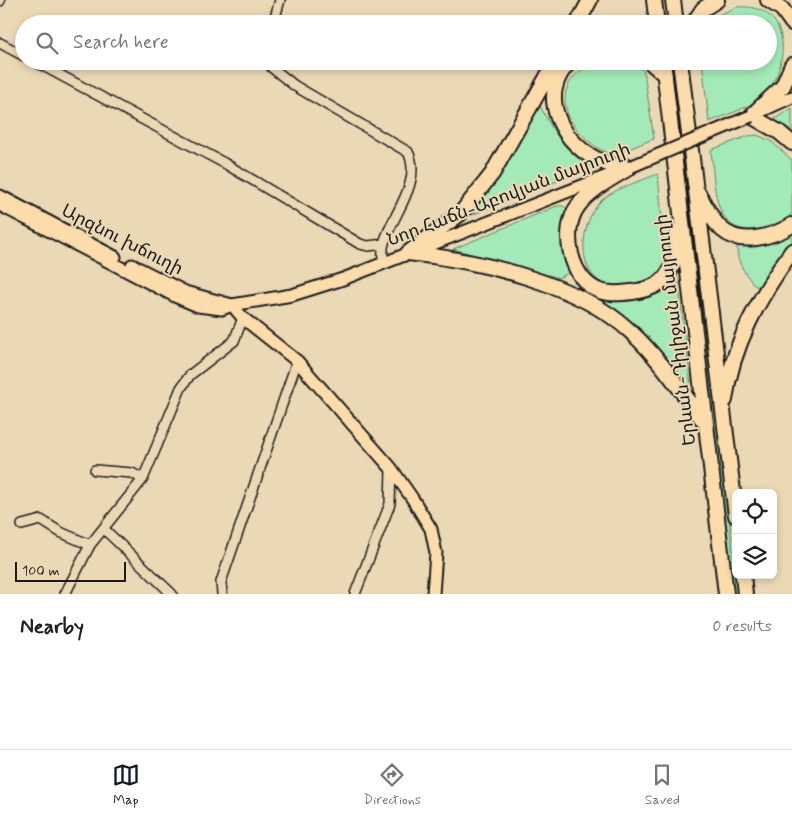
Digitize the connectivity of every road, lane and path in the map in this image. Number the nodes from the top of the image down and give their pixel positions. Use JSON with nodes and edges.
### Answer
{"nodes":[{"id":1,"x":280,"y":0,"type":"edge"},
{"id":2,"x":590,"y":0,"type":"edge"},
{"id":3,"x":654,"y":0,"type":"edge"},
{"id":4,"x":673,"y":0,"type":"edge"},
{"id":5,"x":717,"y":0,"type":"edge"},
{"id":6,"x":768,"y":0,"type":"edge"},
{"id":7,"x":276,"y":15,"type":"edge"},
{"id":8,"x":581,"y":15,"type":"edge"},
{"id":9,"x":656,"y":15,"type":"edge"},
{"id":10,"x":675,"y":15,"type":"edge"},
{"id":11,"x":699,"y":15,"type":"edge"},
{"id":12,"x":792,"y":23,"type":"edge"},
{"id":13,"x":0,"y":43,"type":"edge"},
{"id":14,"x":15,"y":51,"type":"edge"},
{"id":15,"x":792,"y":65,"type":"edge"},
{"id":16,"x":51,"y":70,"type":"edge"},
{"id":17,"x":275,"y":70,"type":"edge"},
{"id":18,"x":551,"y":70,"type":"edge"},
{"id":19,"x":562,"y":70,"type":"edge"},
{"id":20,"x":664,"y":70,"type":"edge"},
{"id":21,"x":681,"y":70,"type":"edge"},
{"id":22,"x":792,"y":97,"type":"edge"},
{"id":23,"x":751,"y":116,"type":"junction"},
{"id":24,"x":792,"y":143,"type":"edge"},
{"id":25,"x":630,"y":167,"type":"junction"},
{"id":26,"x":694,"y":187,"type":"junction"},
{"id":27,"x":0,"y":196,"type":"edge"},
{"id":28,"x":0,"y":205,"type":"edge"},
{"id":29,"x":681,"y":215,"type":"junction"},
{"id":30,"x":792,"y":225,"type":"edge"},
{"id":31,"x":384,"y":244,"type":"junction"},
{"id":32,"x":792,"y":251,"type":"edge"},
{"id":33,"x":408,"y":253,"type":"junction"},
{"id":34,"x":383,"y":263,"type":"junction"},
{"id":35,"x":232,"y":305,"type":"junction"},
{"id":36,"x":243,"y":318,"type":"junction"},
{"id":37,"x":297,"y":361,"type":"junction"},
{"id":38,"x":723,"y":420,"type":"junction"},
{"id":39,"x":706,"y":424,"type":"junction"},
{"id":40,"x":391,"y":468,"type":"junction"},
{"id":41,"x":95,"y":470,"type":"dead end"},
{"id":42,"x":143,"y":479,"type":"junction"},
{"id":43,"x":732,"y":489,"type":"edge"},
{"id":44,"x":22,"y":525,"type":"dead end"},
{"id":45,"x":104,"y":528,"type":"junction"},
{"id":46,"x":90,"y":545,"type":"junction"},
{"id":47,"x":743,"y":579,"type":"edge"},
{"id":48,"x":65,"y":594,"type":"edge"},
{"id":49,"x":172,"y":594,"type":"edge"},
{"id":50,"x":221,"y":594,"type":"edge"},
{"id":51,"x":356,"y":594,"type":"edge"},
{"id":52,"x":433,"y":594,"type":"edge"},
{"id":53,"x":726,"y":594,"type":"edge"},
{"id":54,"x":745,"y":594,"type":"edge"}],
"edges":[{"from":1,"to":7,"type":"street"},
{"from":2,"to":8,"type":"highway"},
{"from":3,"to":9,"type":"highway"},
{"from":4,"to":10,"type":"highway"},
{"from":5,"to":11,"type":"highway"},
{"from":6,"to":12,"type":"highway"},
{"from":13,"to":14,"type":"street"},
{"from":15,"to":23,"type":"highway"},
{"from":16,"to":31,"type":"street"},
{"from":17,"to":31,"type":"street"},
{"from":18,"to":33,"type":"highway"},
{"from":19,"to":25,"type":"highway"},
{"from":20,"to":29,"type":"highway","name":"Երևան-Դիլիջան մայրուղի"},
{"from":21,"to":26,"type":"highway","name":"Երևան-Դիլիջան մայրուղի"},
{"from":22,"to":23,"type":"main road","name":"Նոր Հաճն-Աբովյան մայրուղի"},
{"from":23,"to":24,"type":"highway"},
{"from":23,"to":25,"type":"main road","name":"Նոր Հաճն-Աբովյան մայրուղի","bridge":true},
{"from":25,"to":29,"type":"highway"},
{"from":25,"to":33,"type":"main road","name":"Նոր Հաճն-Աբովյան մայրուղի"},
{"from":26,"to":30,"type":"highway"},
{"from":26,"to":38,"type":"highway","name":"Երևան-Դիլիջան մայրուղի"},
{"from":27,"to":35,"type":"main road","name":"Արզնու խճուղի"},
{"from":28,"to":35,"type":"main road","name":"Նոր Հաճն-Աբովյան մայրուղի"},
{"from":29,"to":39,"type":"highway","name":"Երևան-Դիլիջան մայրուղի"},
{"from":31,"to":34,"type":"street"},
{"from":32,"to":38,"type":"highway"},
{"from":33,"to":34,"type":"main road","name":"Նոր Հաճն-Աբովյան մայրուղի"},
{"from":33,"to":39,"type":"highway"},
{"from":34,"to":35,"type":"main road","name":"Նոր Հաճն-Աբովյան մայրուղի"},
{"from":35,"to":36,"type":"main road"},
{"from":36,"to":37,"type":"main road"},
{"from":36,"to":42,"type":"street"},
{"from":37,"to":40,"type":"main road"},
{"from":37,"to":50,"type":"street"},
{"from":38,"to":43,"type":"highway","name":"Երևան-Դիլիջան մայրուղի"},
{"from":39,"to":53,"type":"highway","name":"Երևան-Դիլիջան մայրուղի"},
{"from":40,"to":51,"type":"street"},
{"from":40,"to":52,"type":"main road"},
{"from":41,"to":42,"type":"street"},
{"from":42,"to":45,"type":"street"},
{"from":44,"to":46,"type":"street"},
{"from":45,"to":46,"type":"street"},
{"from":45,"to":49,"type":"street"},
{"from":46,"to":48,"type":"street"},
{"from":47,"to":54,"type":"highway"}]}
